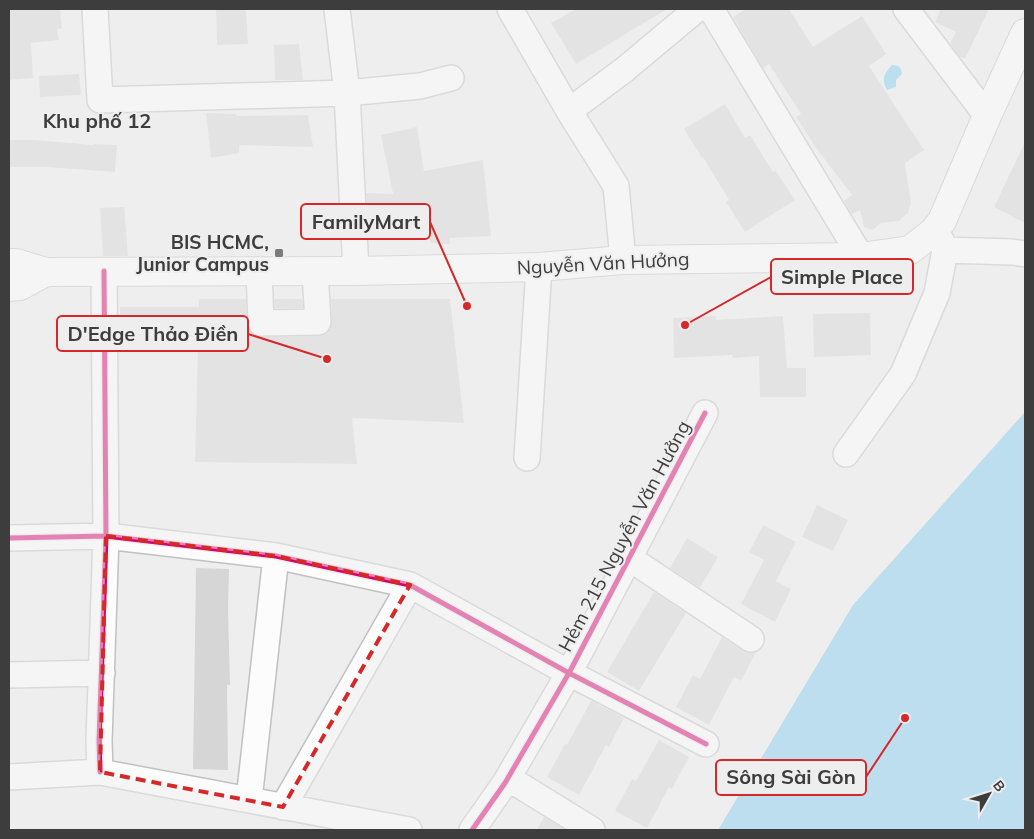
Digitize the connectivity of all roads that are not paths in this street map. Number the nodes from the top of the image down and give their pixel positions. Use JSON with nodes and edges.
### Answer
{"nodes":[{"id":1,"x":95,"y":9,"type":"edge"},
{"id":2,"x":337,"y":9,"type":"edge"},
{"id":3,"x":510,"y":9,"type":"edge"},
{"id":4,"x":697,"y":9,"type":"edge"},
{"id":5,"x":711,"y":9,"type":"edge"},
{"id":6,"x":906,"y":9,"type":"edge"},
{"id":7,"x":1025,"y":33,"type":"edge"},
{"id":8,"x":451,"y":78,"type":"dead end"},
{"id":9,"x":347,"y":93,"type":"junction"},
{"id":10,"x":569,"y":111,"type":"junction"},
{"id":11,"x":987,"y":116,"type":"junction"},
{"id":12,"x":939,"y":241,"type":"junction"},
{"id":13,"x":1025,"y":254,"type":"edge"},
{"id":14,"x":861,"y":257,"type":"junction"},
{"id":15,"x":623,"y":260,"type":"junction"},
{"id":16,"x":9,"y":263,"type":"edge"},
{"id":17,"x":539,"y":267,"type":"junction"},
{"id":18,"x":104,"y":271,"type":"junction"},
{"id":19,"x":259,"y":271,"type":"junction"},
{"id":20,"x":315,"y":271,"type":"junction"},
{"id":21,"x":356,"y":271,"type":"junction"},
{"id":22,"x":46,"y":272,"type":"junction"},
{"id":23,"x":9,"y":287,"type":"edge"},
{"id":24,"x":705,"y":413,"type":"dead end"},
{"id":25,"x":846,"y":454,"type":"dead end"},
{"id":26,"x":527,"y":458,"type":"dead end"},
{"id":27,"x":106,"y":536,"type":"junction"},
{"id":28,"x":9,"y":538,"type":"edge"},
{"id":29,"x":276,"y":556,"type":"junction"},
{"id":30,"x":629,"y":558,"type":"junction"},
{"id":31,"x":410,"y":585,"type":"junction"},
{"id":32,"x":751,"y":638,"type":"dead end"},
{"id":33,"x":102,"y":673,"type":"junction"},
{"id":34,"x":569,"y":673,"type":"junction"},
{"id":35,"x":9,"y":675,"type":"edge"},
{"id":36,"x":706,"y":744,"type":"dead end"},
{"id":37,"x":100,"y":772,"type":"junction"},
{"id":38,"x":9,"y":777,"type":"edge"},
{"id":39,"x":508,"y":778,"type":"junction"},
{"id":40,"x":249,"y":800,"type":"junction"},
{"id":41,"x":283,"y":807,"type":"junction"},
{"id":42,"x":409,"y":830,"type":"edge"},
{"id":43,"x":472,"y":830,"type":"edge"},
{"id":44,"x":592,"y":830,"type":"edge"}],
"edges":[{"from":1,"to":9,"type":"street"},
{"from":2,"to":9,"type":"street"},
{"from":3,"to":10,"type":"street"},
{"from":4,"to":10,"type":"street"},
{"from":5,"to":14,"type":"street"},
{"from":6,"to":11,"type":"street"},
{"from":7,"to":11,"type":"main road","name":"Nguyễn Văn Hưởng"},
{"from":8,"to":9,"type":"street"},
{"from":9,"to":21,"type":"street"},
{"from":10,"to":15,"type":"street"},
{"from":11,"to":12,"type":"main road","name":"Nguyễn Văn Hưởng"},
{"from":12,"to":13,"type":"street"},
{"from":12,"to":14,"type":"main road","name":"Nguyễn Văn Hưởng"},
{"from":12,"to":25,"type":"street"},
{"from":14,"to":15,"type":"main road","name":"Nguyễn Văn Hưởng"},
{"from":15,"to":17,"type":"main road","name":"Nguyễn Văn Hưởng"},
{"from":16,"to":22,"type":"main road","name":"Nguyễn Văn Hưởng"},
{"from":17,"to":21,"type":"main road","name":"Nguyễn Văn Hưởng"},
{"from":17,"to":26,"type":"street"},
{"from":18,"to":19,"type":"main road","name":"Nguyễn Văn Hưởng"},
{"from":18,"to":22,"type":"main road","name":"Nguyễn Văn Hưởng"},
{"from":18,"to":27,"type":"street"},
{"from":19,"to":20,"type":"main road","name":"Nguyễn Văn Hưởng"},
{"from":19,"to":20,"type":"street"},
{"from":20,"to":21,"type":"main road","name":"Nguyễn Văn Hưởng"},
{"from":22,"to":23,"type":"main road","name":"Nguyễn Văn Hưởng"},
{"from":24,"to":30,"type":"street","name":"Hẻm 215 Nguyễn Văn Hưởng"},
{"from":27,"to":28,"type":"street"},
{"from":27,"to":29,"type":"street"},
{"from":27,"to":33,"type":"street"},
{"from":29,"to":31,"type":"street"},
{"from":29,"to":40,"type":"street"},
{"from":30,"to":32,"type":"street"},
{"from":30,"to":34,"type":"street","name":"Hẻm 215 Nguyễn Văn Hưởng"},
{"from":31,"to":34,"type":"street"},
{"from":31,"to":41,"type":"street"},
{"from":33,"to":35,"type":"street"},
{"from":33,"to":37,"type":"street"},
{"from":34,"to":36,"type":"street"},
{"from":34,"to":39,"type":"street","name":"Hẻm 215 Nguyễn Văn Hưởng"},
{"from":37,"to":38,"type":"street"},
{"from":37,"to":40,"type":"street"},
{"from":39,"to":43,"type":"street","name":"Hẻm 215 Nguyễn Văn Hưởng"},
{"from":39,"to":44,"type":"street"},
{"from":40,"to":41,"type":"street"},
{"from":41,"to":42,"type":"street"}]}
